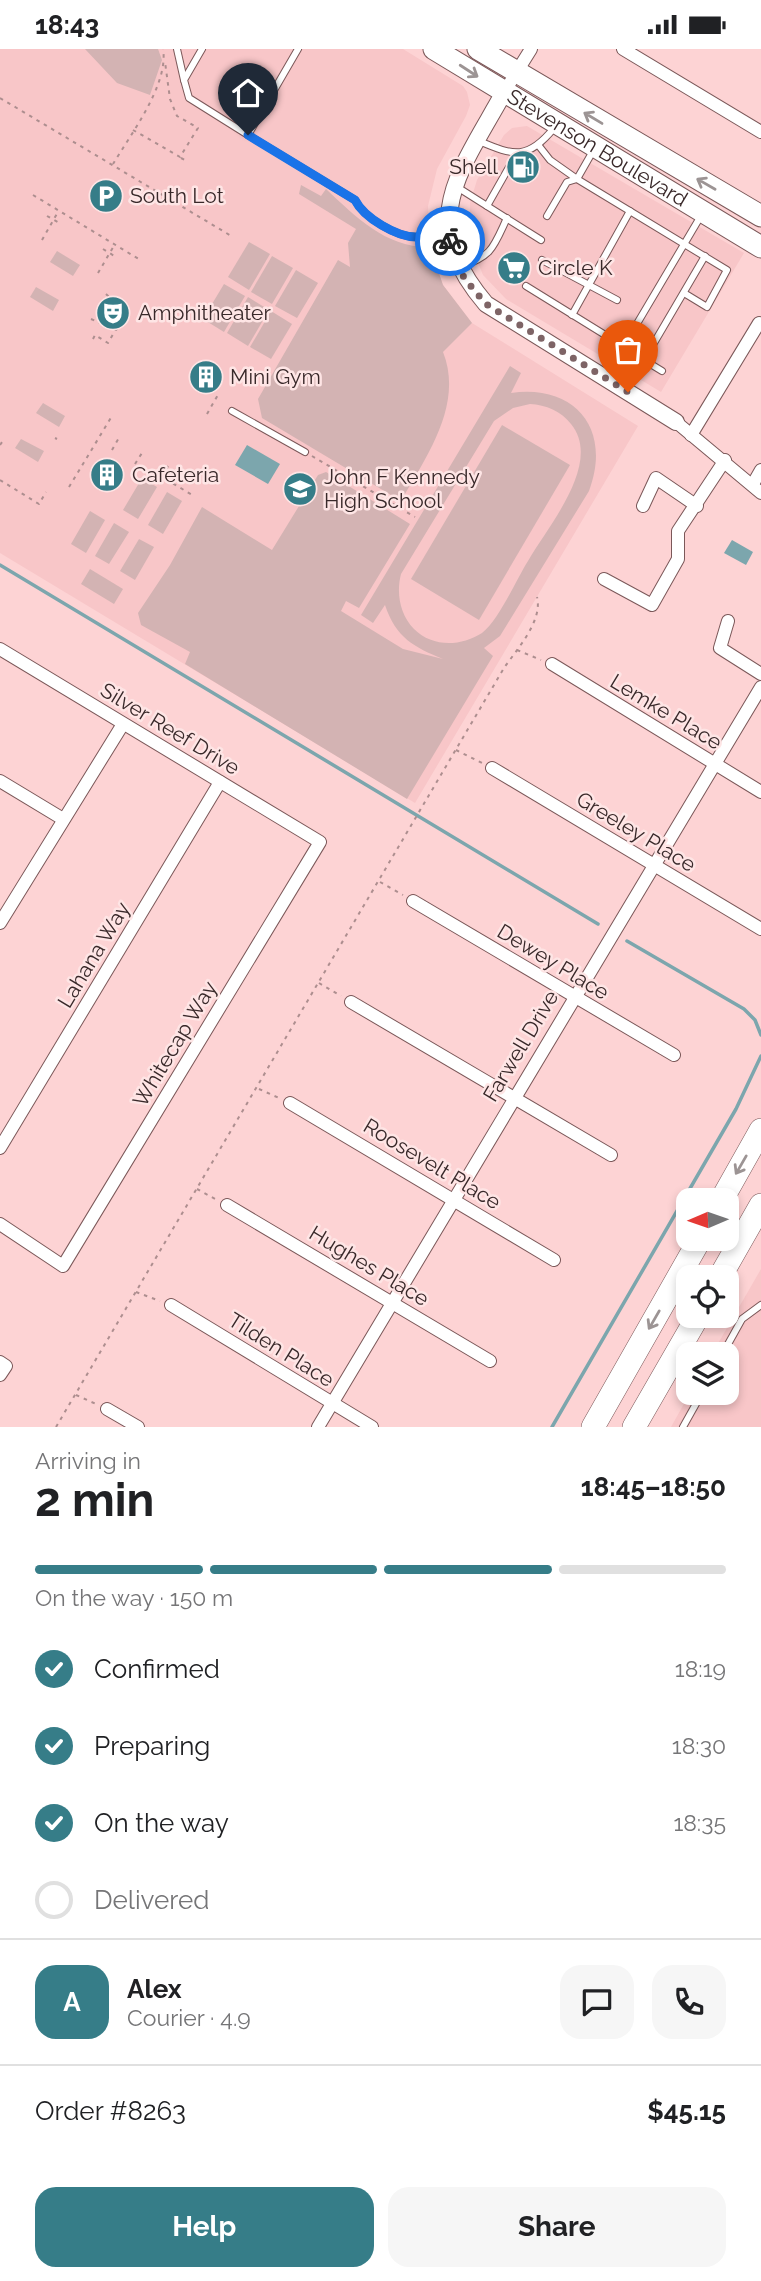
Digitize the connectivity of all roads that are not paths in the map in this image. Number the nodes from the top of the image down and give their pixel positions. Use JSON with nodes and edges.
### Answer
{"nodes":[{"id":1,"x":177,"y":49,"type":"edge"},
{"id":2,"x":202,"y":49,"type":"edge"},
{"id":3,"x":298,"y":49,"type":"edge"},
{"id":4,"x":434,"y":49,"type":"edge"},
{"id":5,"x":478,"y":49,"type":"edge"},
{"id":6,"x":531,"y":49,"type":"edge"},
{"id":7,"x":623,"y":49,"type":"edge"},
{"id":8,"x":517,"y":72,"type":"junction"},
{"id":9,"x":184,"y":80,"type":"junction"},
{"id":10,"x":503,"y":94,"type":"junction"},
{"id":11,"x":556,"y":125,"type":"junction"},
{"id":12,"x":761,"y":132,"type":"edge"},
{"id":13,"x":248,"y":135,"type":"junction"},
{"id":14,"x":477,"y":141,"type":"junction"},
{"id":15,"x":539,"y":146,"type":"junction"},
{"id":16,"x":595,"y":148,"type":"junction"},
{"id":17,"x":517,"y":153,"type":"junction"},
{"id":18,"x":577,"y":179,"type":"junction"},
{"id":19,"x":456,"y":186,"type":"junction"},
{"id":20,"x":487,"y":206,"type":"junction"},
{"id":21,"x":631,"y":211,"type":"junction"},
{"id":22,"x":703,"y":212,"type":"junction"},
{"id":23,"x":761,"y":215,"type":"edge"},
{"id":24,"x":547,"y":216,"type":"dead end"},
{"id":25,"x":507,"y":219,"type":"junction"},
{"id":26,"x":450,"y":235,"type":"junction"},
{"id":27,"x":541,"y":240,"type":"dead end"},
{"id":28,"x":684,"y":244,"type":"junction"},
{"id":29,"x":761,"y":247,"type":"edge"},
{"id":30,"x":705,"y":256,"type":"junction"},
{"id":31,"x":542,"y":260,"type":"dead end"},
{"id":32,"x":459,"y":268,"type":"junction"},
{"id":33,"x":589,"y":285,"type":"junction"},
{"id":34,"x":526,"y":286,"type":"dead end"},
{"id":35,"x":684,"y":293,"type":"junction"},
{"id":36,"x":617,"y":300,"type":"dead end"},
{"id":37,"x":572,"y":315,"type":"junction"},
{"id":38,"x":758,"y":323,"type":"dead end"},
{"id":39,"x":623,"y":347,"type":"junction"},
{"id":40,"x":663,"y":371,"type":"dead end"},
{"id":41,"x":605,"y":378,"type":"junction"},
{"id":42,"x":232,"y":411,"type":"dead end"},
{"id":43,"x":676,"y":422,"type":"joint"},
{"id":44,"x":691,"y":435,"type":"junction"},
{"id":45,"x":305,"y":452,"type":"road end"},
{"id":46,"x":725,"y":460,"type":"junction"},
{"id":47,"x":761,"y":470,"type":"edge"},
{"id":48,"x":757,"y":488,"type":"edge"},
{"id":49,"x":643,"y":506,"type":"dead end"},
{"id":50,"x":697,"y":506,"type":"junction"},
{"id":51,"x":604,"y":579,"type":"dead end"},
{"id":52,"x":728,"y":621,"type":"dead end"},
{"id":53,"x":0,"y":649,"type":"edge"},
{"id":54,"x":552,"y":664,"type":"road end"},
{"id":55,"x":761,"y":674,"type":"edge"},
{"id":56,"x":761,"y":687,"type":"edge"},
{"id":57,"x":123,"y":724,"type":"junction"},
{"id":58,"x":714,"y":764,"type":"junction"},
{"id":59,"x":492,"y":768,"type":"road end"},
{"id":60,"x":0,"y":781,"type":"edge"},
{"id":61,"x":220,"y":782,"type":"junction"},
{"id":62,"x":761,"y":792,"type":"edge"},
{"id":63,"x":63,"y":819,"type":"junction"},
{"id":64,"x":320,"y":842,"type":"joint"},
{"id":65,"x":653,"y":865,"type":"junction"},
{"id":66,"x":413,"y":901,"type":"road end"},
{"id":67,"x":0,"y":923,"type":"edge"},
{"id":68,"x":761,"y":929,"type":"edge"},
{"id":69,"x":574,"y":998,"type":"junction"},
{"id":70,"x":351,"y":1002,"type":"road end"},
{"id":71,"x":674,"y":1055,"type":"dead end"},
{"id":72,"x":514,"y":1097,"type":"junction"},
{"id":73,"x":290,"y":1103,"type":"road end"},
{"id":74,"x":761,"y":1131,"type":"edge"},
{"id":75,"x":0,"y":1148,"type":"edge"},
{"id":76,"x":611,"y":1155,"type":"dead end"},
{"id":77,"x":728,"y":1188,"type":"edge"},
{"id":78,"x":453,"y":1199,"type":"junction"},
{"id":79,"x":227,"y":1205,"type":"road end"},
{"id":80,"x":761,"y":1205,"type":"edge"},
{"id":81,"x":0,"y":1224,"type":"edge"},
{"id":82,"x":692,"y":1251,"type":"edge"},
{"id":83,"x":554,"y":1260,"type":"dead end"},
{"id":84,"x":727,"y":1265,"type":"edge"},
{"id":85,"x":392,"y":1302,"type":"junction"},
{"id":86,"x":171,"y":1305,"type":"road end"},
{"id":87,"x":761,"y":1305,"type":"edge"},
{"id":88,"x":691,"y":1328,"type":"edge"},
{"id":89,"x":729,"y":1342,"type":"edge"},
{"id":90,"x":491,"y":1361,"type":"dead end"},
{"id":91,"x":332,"y":1404,"type":"junction"},
{"id":92,"x":695,"y":1405,"type":"edge"},
{"id":93,"x":107,"y":1409,"type":"road end"},
{"id":94,"x":138,"y":1427,"type":"edge"},
{"id":95,"x":318,"y":1427,"type":"edge"},
{"id":96,"x":372,"y":1427,"type":"edge"},
{"id":97,"x":593,"y":1427,"type":"edge"},
{"id":98,"x":634,"y":1427,"type":"edge"},
{"id":99,"x":682,"y":1427,"type":"edge"}],
"edges":[{"from":1,"to":9,"type":"lane"},
{"from":2,"to":9,"type":"lane"},
{"from":3,"to":13,"type":"lane"},
{"from":4,"to":10,"type":"main road","name":"Stevenson Boulevard","one_way":true},
{"from":5,"to":8,"type":"main road","name":"Stevenson Boulevard"},
{"from":6,"to":8,"type":"street"},
{"from":7,"to":12,"type":"street"},
{"from":8,"to":10,"type":"street"},
{"from":23,"to":8,"type":"main road","name":"Stevenson Boulevard","one_way":true},
{"from":9,"to":13,"type":"lane"},
{"from":10,"to":11,"type":"main road","name":"Stevenson Boulevard"},
{"from":10,"to":14,"type":"street"},
{"from":11,"to":15,"type":"lane"},
{"from":11,"to":16,"type":"main road","name":"Stevenson Boulevard"},
{"from":13,"to":26,"type":"lane"},
{"from":14,"to":17,"type":"lane"},
{"from":14,"to":19,"type":"street"},
{"from":15,"to":17,"type":"lane"},
{"from":15,"to":18,"type":"lane"},
{"from":16,"to":18,"type":"lane"},
{"from":16,"to":22,"type":"main road","name":"Stevenson Boulevard"},
{"from":17,"to":20,"type":"lane"},
{"from":18,"to":21,"type":"lane"},
{"from":18,"to":24,"type":"lane"},
{"from":19,"to":20,"type":"lane"},
{"from":19,"to":26,"type":"street"},
{"from":20,"to":25,"type":"lane"},
{"from":21,"to":28,"type":"lane"},
{"from":21,"to":33,"type":"lane"},
{"from":22,"to":28,"type":"lane"},
{"from":22,"to":29,"type":"main road","name":"Stevenson Boulevard"},
{"from":25,"to":27,"type":"lane"},
{"from":25,"to":32,"type":"lane"},
{"from":26,"to":32,"type":"street"},
{"from":28,"to":30,"type":"lane"},
{"from":28,"to":39,"type":"lane"},
{"from":30,"to":35,"type":"lane"},
{"from":30,"to":35,"type":"lane"},
{"from":31,"to":33,"type":"lane"},
{"from":32,"to":41,"type":"street"},
{"from":33,"to":36,"type":"lane"},
{"from":33,"to":37,"type":"lane"},
{"from":34,"to":37,"type":"lane"},
{"from":35,"to":40,"type":"lane"},
{"from":37,"to":39,"type":"lane"},
{"from":38,"to":44,"type":"street"},
{"from":39,"to":41,"type":"lane"},
{"from":41,"to":43,"type":"street"},
{"from":42,"to":45,"type":"lane"},
{"from":43,"to":44,"type":"street"},
{"from":44,"to":46,"type":"street"},
{"from":46,"to":48,"type":"street"},
{"from":46,"to":50,"type":"street"},
{"from":47,"to":48,"type":"street"},
{"from":49,"to":50,"type":"street"},
{"from":50,"to":51,"type":"street"},
{"from":52,"to":55,"type":"street"},
{"from":53,"to":57,"type":"street","name":"Silver Reef Drive"},
{"from":54,"to":58,"type":"street","name":"Lemke Place"},
{"from":56,"to":58,"type":"street","name":"Farwell Drive"},
{"from":57,"to":61,"type":"street","name":"Silver Reef Drive"},
{"from":57,"to":63,"type":"street"},
{"from":58,"to":62,"type":"street","name":"Lemke Place"},
{"from":58,"to":65,"type":"street","name":"Farwell Drive"},
{"from":59,"to":65,"type":"street","name":"Greeley Place"},
{"from":60,"to":63,"type":"street"},
{"from":61,"to":64,"type":"street","name":"Silver Reef Drive"},
{"from":61,"to":75,"type":"street","name":"Lahana Way"},
{"from":63,"to":67,"type":"street"},
{"from":64,"to":81,"type":"street","name":"Whitecap Way"},
{"from":65,"to":68,"type":"street","name":"Greeley Place"},
{"from":65,"to":69,"type":"street","name":"Farwell Drive"},
{"from":66,"to":69,"type":"street","name":"Dewey Place"},
{"from":69,"to":71,"type":"street","name":"Dewey Place"},
{"from":69,"to":72,"type":"street","name":"Farwell Drive"},
{"from":70,"to":72,"type":"street"},
{"from":72,"to":76,"type":"street"},
{"from":72,"to":78,"type":"street","name":"Farwell Drive"},
{"from":73,"to":78,"type":"street","name":"Roosevelt Place"},
{"from":74,"to":77,"type":"highway","one_way":true},
{"from":78,"to":83,"type":"street","name":"Roosevelt Place"},
{"from":78,"to":85,"type":"street","name":"Farwell Drive"},
{"from":79,"to":85,"type":"street","name":"Hughes Place"},
{"from":80,"to":84,"type":"highway"},
{"from":82,"to":97,"type":"highway","one_way":true},
{"from":85,"to":90,"type":"street","name":"Hughes Place"},
{"from":85,"to":91,"type":"street","name":"Farwell Drive"},
{"from":86,"to":91,"type":"street","name":"Tilden Place"},
{"from":87,"to":89,"type":"lane"},
{"from":88,"to":98,"type":"highway"},
{"from":91,"to":95,"type":"street","name":"Farwell Drive"},
{"from":91,"to":96,"type":"street","name":"Tilden Place"},
{"from":92,"to":99,"type":"lane"},
{"from":93,"to":94,"type":"street"}]}
